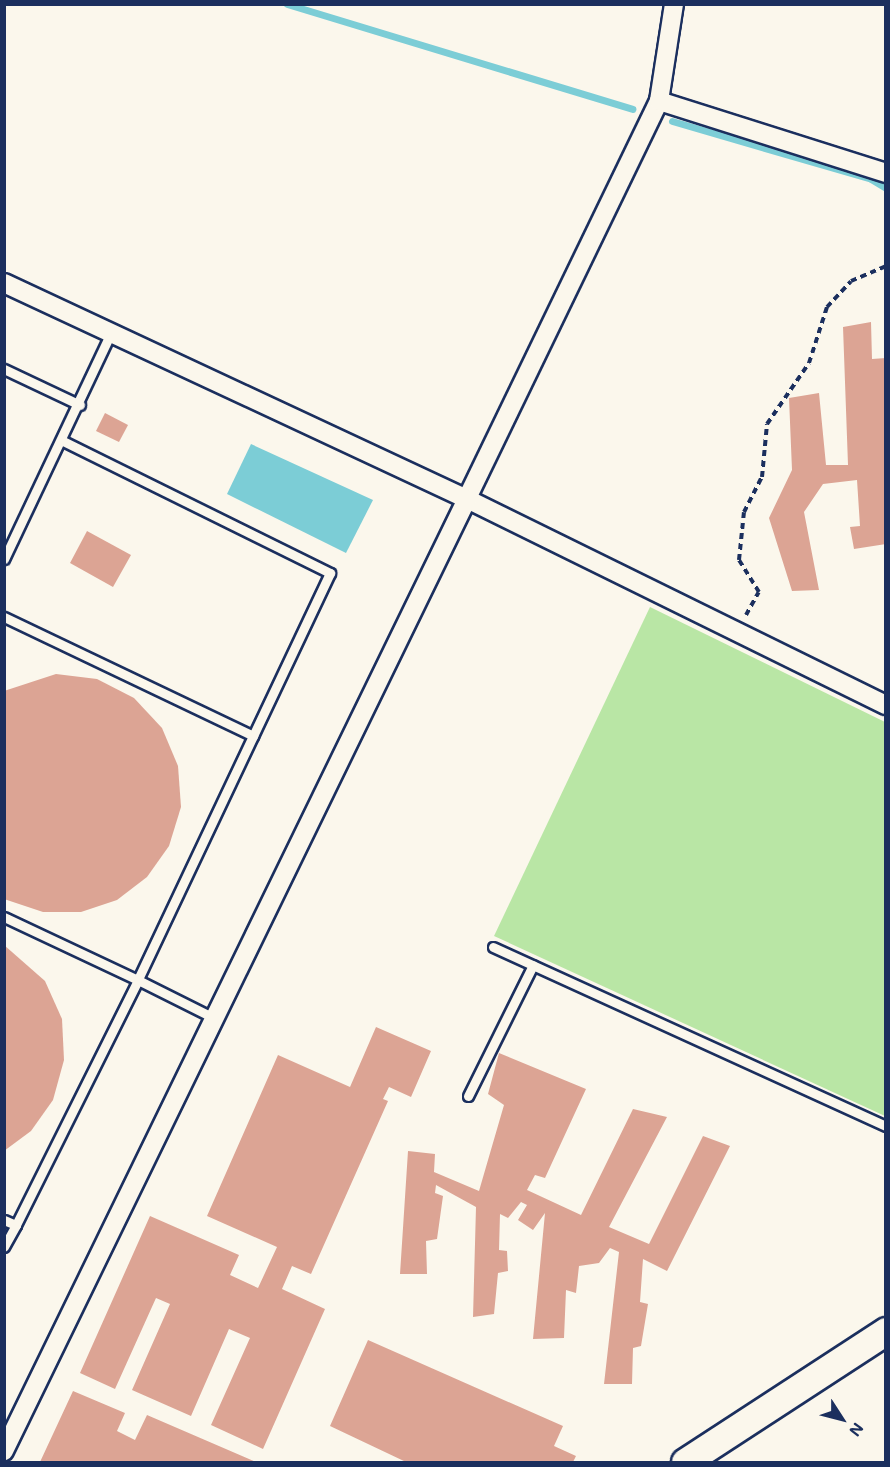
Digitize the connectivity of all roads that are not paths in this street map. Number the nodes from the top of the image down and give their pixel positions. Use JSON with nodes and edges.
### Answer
{"nodes":[{"id":1,"x":674,"y":4,"type":"edge"},
{"id":2,"x":659,"y":101,"type":"junction"},
{"id":3,"x":885,"y":172,"type":"edge"},
{"id":4,"x":4,"y":283,"type":"edge"},
{"id":5,"x":110,"y":335,"type":"junction"},
{"id":6,"x":4,"y":369,"type":"edge"},
{"id":7,"x":80,"y":405,"type":"junction"},
{"id":8,"x":63,"y":441,"type":"junction"},
{"id":9,"x":467,"y":499,"type":"junction"},
{"id":10,"x":4,"y":559,"type":"edge"},
{"id":11,"x":4,"y":617,"type":"edge"},
{"id":12,"x":885,"y":705,"type":"edge"},
{"id":13,"x":253,"y":736,"type":"junction"},
{"id":14,"x":4,"y":917,"type":"edge"},
{"id":15,"x":493,"y":947,"type":"dead end"},
{"id":16,"x":533,"y":965,"type":"junction"},
{"id":17,"x":138,"y":981,"type":"junction"},
{"id":18,"x":214,"y":1018,"type":"junction"},
{"id":19,"x":468,"y":1096,"type":"dead end"},
{"id":20,"x":885,"y":1126,"type":"edge"},
{"id":21,"x":4,"y":1220,"type":"edge"},
{"id":22,"x":16,"y":1225,"type":"junction"},
{"id":23,"x":4,"y":1247,"type":"edge"},
{"id":24,"x":885,"y":1331,"type":"edge"},
{"id":25,"x":4,"y":1451,"type":"edge"},
{"id":26,"x":685,"y":1462,"type":"edge"}],
"edges":[{"from":1,"to":2,"type":"street"},
{"from":2,"to":3,"type":"street"},
{"from":2,"to":9,"type":"street"},
{"from":4,"to":5,"type":"street"},
{"from":5,"to":7,"type":"lane"},
{"from":5,"to":9,"type":"street"},
{"from":6,"to":7,"type":"lane"},
{"from":7,"to":8,"type":"lane"},
{"from":8,"to":10,"type":"lane"},
{"from":8,"to":13,"type":"lane"},
{"from":9,"to":12,"type":"street"},
{"from":9,"to":18,"type":"street"},
{"from":11,"to":13,"type":"lane"},
{"from":13,"to":17,"type":"lane"},
{"from":14,"to":17,"type":"lane"},
{"from":15,"to":16,"type":"lane"},
{"from":16,"to":19,"type":"lane"},
{"from":16,"to":20,"type":"lane"},
{"from":17,"to":18,"type":"lane"},
{"from":17,"to":22,"type":"lane"},
{"from":18,"to":25,"type":"street"},
{"from":21,"to":22,"type":"lane"},
{"from":22,"to":23,"type":"lane"},
{"from":24,"to":26,"type":"main road"}]}
